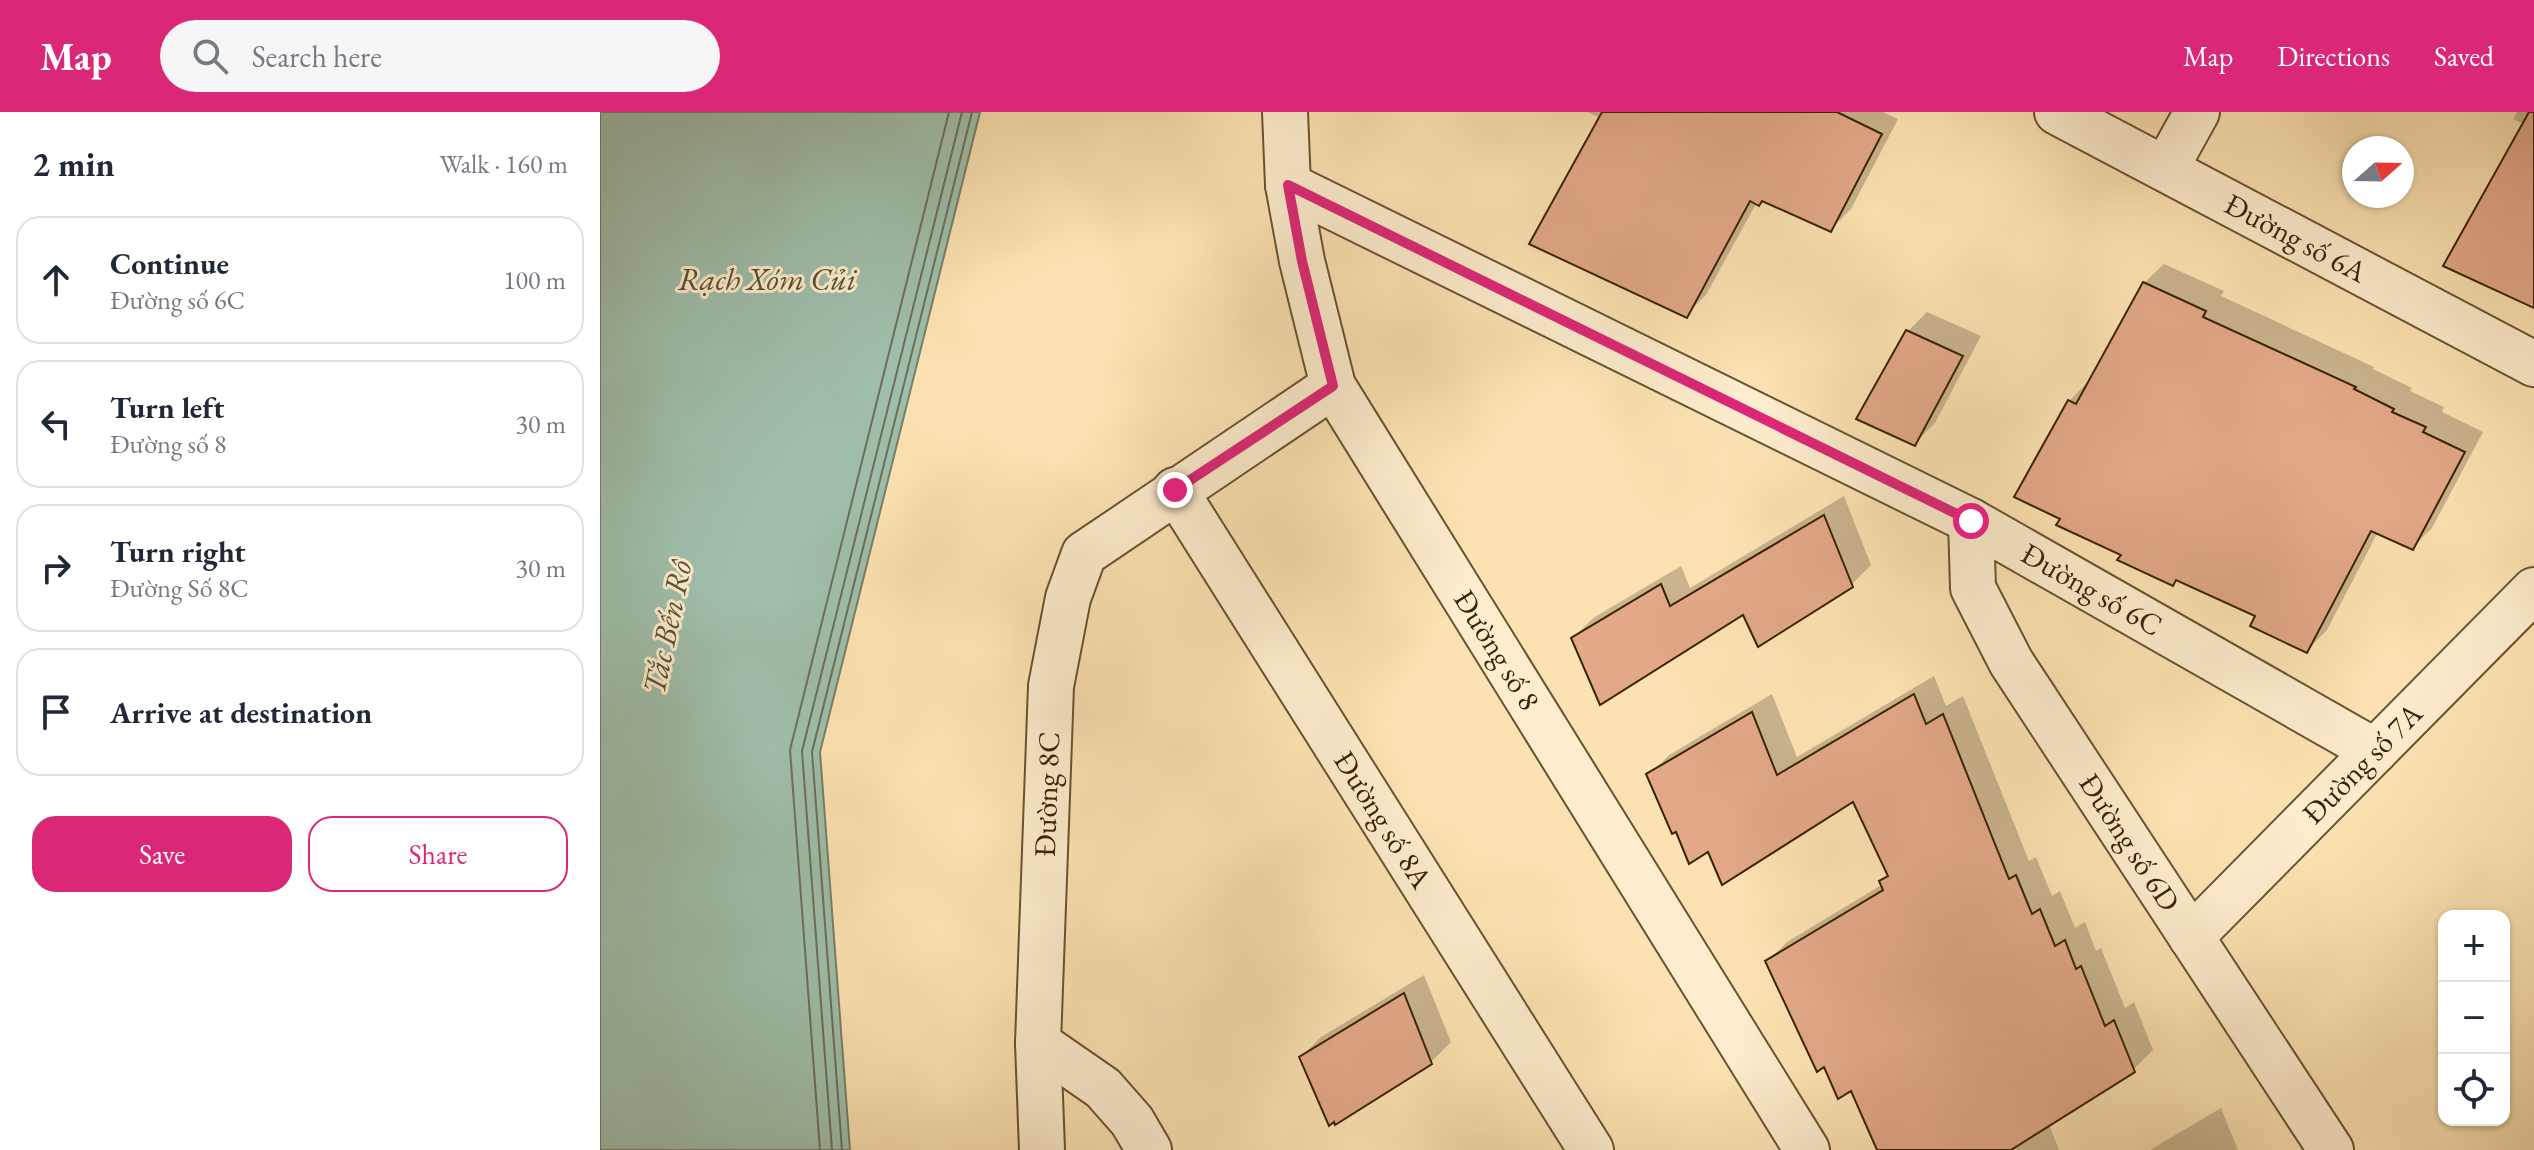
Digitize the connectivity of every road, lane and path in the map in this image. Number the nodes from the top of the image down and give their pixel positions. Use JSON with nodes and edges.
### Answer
{"nodes":[{"id":1,"x":1285,"y":112,"type":"edge"},
{"id":2,"x":2057,"y":112,"type":"edge"},
{"id":3,"x":2197,"y":112,"type":"edge"},
{"id":4,"x":2166,"y":168,"type":"junction"},
{"id":5,"x":1288,"y":185,"type":"junction"},
{"id":6,"x":2534,"y":364,"type":"edge"},
{"id":7,"x":1333,"y":386,"type":"junction"},
{"id":8,"x":1175,"y":490,"type":"junction"},
{"id":9,"x":1971,"y":521,"type":"junction"},
{"id":10,"x":2534,"y":590,"type":"edge"},
{"id":11,"x":2375,"y":751,"type":"junction"},
{"id":12,"x":2191,"y":937,"type":"junction"},
{"id":13,"x":1038,"y":1043,"type":"junction"},
{"id":14,"x":1042,"y":1150,"type":"edge"},
{"id":15,"x":1149,"y":1150,"type":"edge"},
{"id":16,"x":1591,"y":1150,"type":"edge"},
{"id":17,"x":1807,"y":1150,"type":"edge"},
{"id":18,"x":2331,"y":1150,"type":"edge"}],
"edges":[{"from":1,"to":5,"type":"street","name":"Đường số 8"},
{"from":2,"to":4,"type":"street","name":"Đường số 6A"},
{"from":3,"to":4,"type":"street"},
{"from":4,"to":6,"type":"street","name":"Đường số 6A"},
{"from":5,"to":7,"type":"street","name":"Đường số 8"},
{"from":5,"to":9,"type":"street","name":"Đường số 6C"},
{"from":7,"to":8,"type":"street","name":"Đường 8C"},
{"from":7,"to":17,"type":"street","name":"Đường số 8"},
{"from":8,"to":13,"type":"street","name":"Đường 8C"},
{"from":8,"to":16,"type":"street","name":"Đường số 8A"},
{"from":9,"to":11,"type":"street","name":"Đường số 6C"},
{"from":9,"to":12,"type":"street","name":"Đường số 6D"},
{"from":10,"to":11,"type":"street","name":"Đường số 7A"},
{"from":11,"to":12,"type":"street","name":"Đường số 7A"},
{"from":12,"to":18,"type":"street","name":"Đường số 6D"},
{"from":13,"to":14,"type":"street","name":"Đường 8C"},
{"from":13,"to":15,"type":"street"}]}
